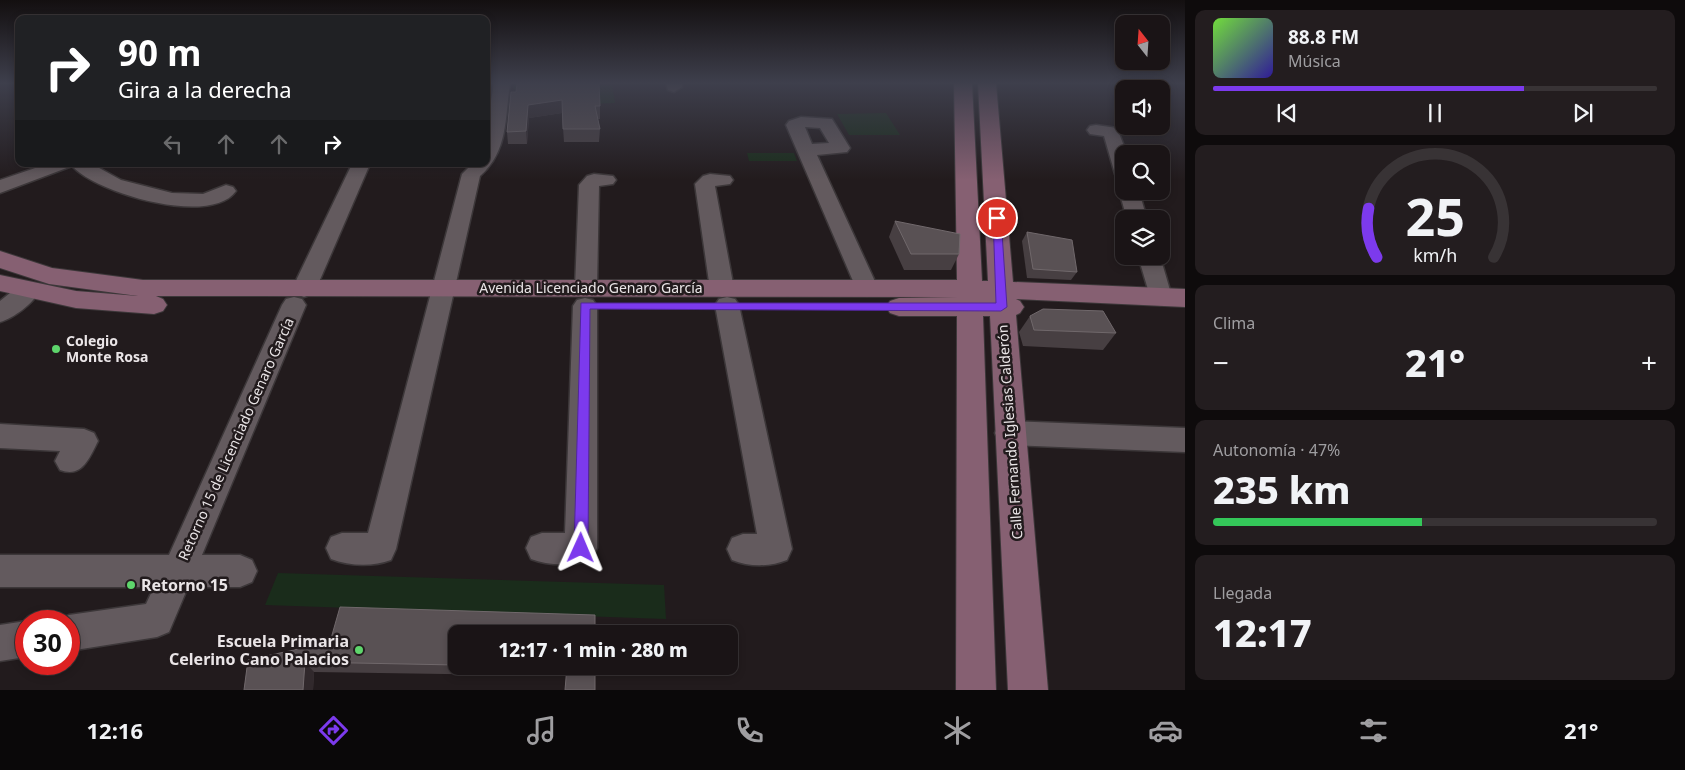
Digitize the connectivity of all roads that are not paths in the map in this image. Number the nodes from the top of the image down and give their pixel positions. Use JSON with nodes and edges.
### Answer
{"nodes":[{"id":1,"x":493,"y":115,"type":"edge"},
{"id":2,"x":966,"y":115,"type":"edge"},
{"id":3,"x":987,"y":115,"type":"edge"},
{"id":4,"x":1096,"y":130,"type":"dead end"},
{"id":5,"x":1115,"y":147,"type":"edge"},
{"id":6,"x":808,"y":150,"type":"dead end"},
{"id":7,"x":490,"y":153,"type":"edge"},
{"id":8,"x":56,"y":167,"type":"edge"},
{"id":9,"x":85,"y":167,"type":"edge"},
{"id":10,"x":360,"y":167,"type":"edge"},
{"id":11,"x":479,"y":167,"type":"edge"},
{"id":12,"x":606,"y":180,"type":"dead end"},
{"id":13,"x":723,"y":180,"type":"dead end"},
{"id":14,"x":0,"y":187,"type":"edge"},
{"id":15,"x":226,"y":190,"type":"dead end"},
{"id":16,"x":0,"y":259,"type":"edge"},
{"id":17,"x":1151,"y":265,"type":"edge"},
{"id":18,"x":0,"y":283,"type":"edge"},
{"id":19,"x":868,"y":288,"type":"junction"},
{"id":20,"x":28,"y":292,"type":"junction"},
{"id":21,"x":442,"y":296,"type":"junction"},
{"id":22,"x":171,"y":297,"type":"junction"},
{"id":23,"x":299,"y":297,"type":"junction"},
{"id":24,"x":585,"y":297,"type":"junction"},
{"id":25,"x":724,"y":297,"type":"junction"},
{"id":26,"x":1160,"y":297,"type":"junction"},
{"id":27,"x":986,"y":298,"type":"junction"},
{"id":28,"x":1185,"y":298,"type":"edge"},
{"id":29,"x":0,"y":314,"type":"edge"},
{"id":30,"x":1185,"y":314,"type":"edge"},
{"id":31,"x":1009,"y":433,"type":"junction"},
{"id":32,"x":0,"y":436,"type":"edge"},
{"id":33,"x":1185,"y":440,"type":"edge"},
{"id":34,"x":70,"y":461,"type":"dead end"},
{"id":35,"x":342,"y":548,"type":"dead end"},
{"id":36,"x":542,"y":548,"type":"dead end"},
{"id":37,"x":743,"y":549,"type":"dead end"},
{"id":38,"x":0,"y":571,"type":"edge"},
{"id":39,"x":240,"y":571,"type":"dead end"},
{"id":40,"x":177,"y":572,"type":"junction"},
{"id":41,"x":80,"y":631,"type":"edge"},
{"id":42,"x":15,"y":641,"type":"edge"},
{"id":43,"x":0,"y":643,"type":"edge"},
{"id":44,"x":976,"y":690,"type":"edge"},
{"id":45,"x":1028,"y":690,"type":"edge"}],
"edges":[{"from":1,"to":7,"type":"street"},
{"from":2,"to":27,"type":"street","name":"Calle Fernando Iglesias Calderón"},
{"from":3,"to":27,"type":"street","name":"Calle Fernando Iglesias Calderón"},
{"from":4,"to":5,"type":"street"},
{"from":6,"to":19,"type":"street"},
{"from":8,"to":14,"type":"street"},
{"from":9,"to":15,"type":"street"},
{"from":10,"to":23,"type":"street","name":"Retorno 15 de Licenciado Genaro García"},
{"from":11,"to":21,"type":"street"},
{"from":12,"to":24,"type":"street"},
{"from":13,"to":25,"type":"street"},
{"from":16,"to":22,"type":"street","name":"Avenida Licenciado Genaro García"},
{"from":17,"to":26,"type":"street"},
{"from":18,"to":20,"type":"street","name":"Avenida Licenciado Genaro García"},
{"from":19,"to":25,"type":"street","name":"Avenida Licenciado Genaro García"},
{"from":19,"to":27,"type":"street","name":"Avenida Licenciado Genaro García"},
{"from":20,"to":22,"type":"street","name":"Avenida Licenciado Genaro García"},
{"from":20,"to":29,"type":"street"},
{"from":21,"to":23,"type":"street","name":"Avenida Licenciado Genaro García"},
{"from":21,"to":24,"type":"street","name":"Avenida Licenciado Genaro García"},
{"from":21,"to":35,"type":"street"},
{"from":22,"to":23,"type":"street","name":"Avenida Licenciado Genaro García"},
{"from":23,"to":40,"type":"street","name":"Retorno 15 de Licenciado Genaro García"},
{"from":24,"to":25,"type":"street","name":"Avenida Licenciado Genaro García"},
{"from":24,"to":36,"type":"street"},
{"from":25,"to":27,"type":"street","name":"Avenida Licenciado Genaro García"},
{"from":25,"to":37,"type":"street"},
{"from":26,"to":27,"type":"street","name":"Avenida Licenciado Genaro García"},
{"from":26,"to":28,"type":"street","name":"Avenida Licenciado Genaro García"},
{"from":27,"to":30,"type":"street","name":"Avenida Licenciado Genaro García"},
{"from":27,"to":31,"type":"street","name":"Calle Fernando Iglesias Calderón"},
{"from":27,"to":44,"type":"street","name":"Calle Fernando Iglesias Calderón"},
{"from":31,"to":33,"type":"street"},
{"from":31,"to":45,"type":"street","name":"Calle Fernando Iglesias Calderón"},
{"from":32,"to":34,"type":"street"},
{"from":38,"to":40,"type":"street","name":"Retorno 15 de Licenciado Genaro García"},
{"from":39,"to":40,"type":"street","name":"Retorno 15 de Licenciado Genaro García"},
{"from":40,"to":41,"type":"street","name":"Retorno 15 de Licenciado Genaro García"},
{"from":42,"to":43,"type":"street"}]}
